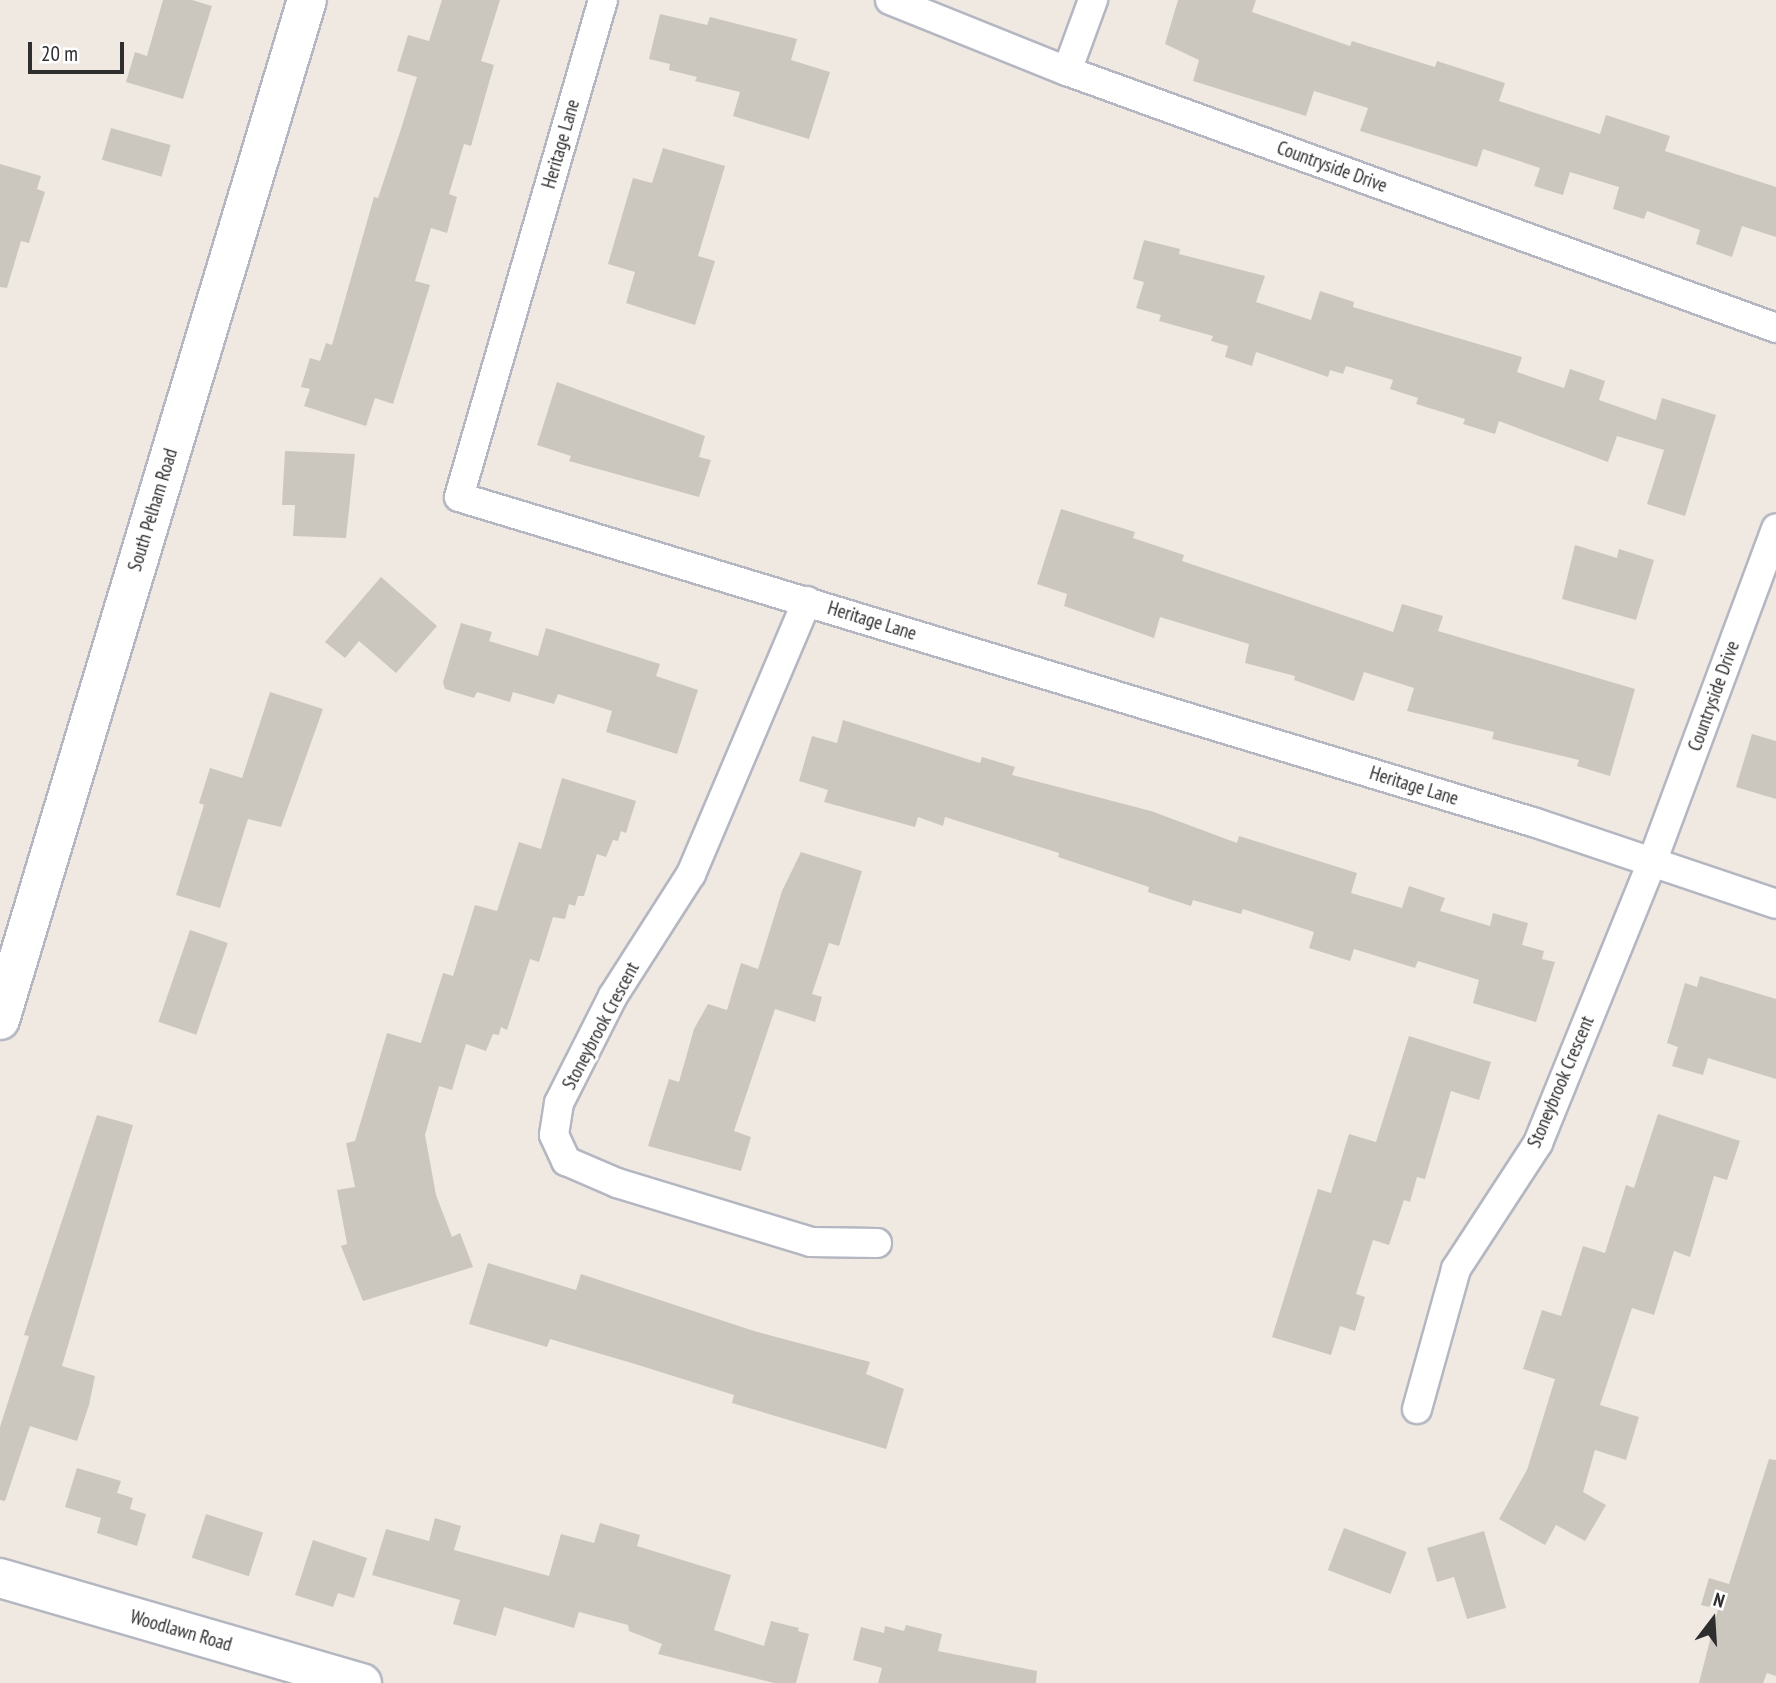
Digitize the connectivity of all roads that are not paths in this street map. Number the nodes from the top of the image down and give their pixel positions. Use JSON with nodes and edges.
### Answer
{"nodes":[{"id":1,"x":307,"y":0,"type":"edge"},
{"id":2,"x":603,"y":0,"type":"edge"},
{"id":3,"x":890,"y":0,"type":"edge"},
{"id":4,"x":1093,"y":0,"type":"edge"},
{"id":5,"x":1067,"y":71,"type":"junction"},
{"id":6,"x":1776,"y":328,"type":"edge"},
{"id":7,"x":1776,"y":528,"type":"edge"},
{"id":8,"x":807,"y":601,"type":"junction"},
{"id":9,"x":1651,"y":864,"type":"junction"},
{"id":10,"x":1776,"y":904,"type":"edge"},
{"id":11,"x":0,"y":1020,"type":"edge"},
{"id":12,"x":877,"y":1243,"type":"dead end"},
{"id":13,"x":1418,"y":1409,"type":"dead end"},
{"id":14,"x":0,"y":1578,"type":"edge"},
{"id":15,"x":294,"y":1674,"type":"edge"},
{"id":16,"x":362,"y":1683,"type":"edge"}],
"edges":[{"from":1,"to":11,"type":"main road","name":"South Pelham Road"},
{"from":2,"to":8,"type":"street","name":"Heritage Lane"},
{"from":3,"to":5,"type":"street","name":"Countryside Drive"},
{"from":4,"to":5,"type":"street"},
{"from":5,"to":6,"type":"street","name":"Countryside Drive"},
{"from":7,"to":9,"type":"street","name":"Countryside Drive"},
{"from":8,"to":9,"type":"street","name":"Heritage Lane"},
{"from":8,"to":12,"type":"street","name":"Stoneybrook Crescent"},
{"from":9,"to":10,"type":"street","name":"Heritage Lane"},
{"from":9,"to":13,"type":"street","name":"Stoneybrook Crescent"},
{"from":14,"to":15,"type":"main road","name":"Woodlawn Road"},
{"from":15,"to":16,"type":"main road","name":"Woodlawn Road"}]}
